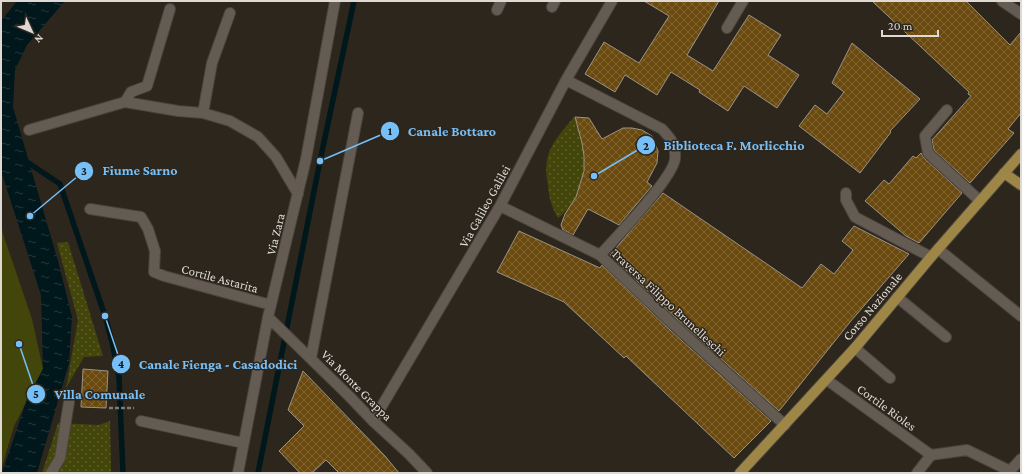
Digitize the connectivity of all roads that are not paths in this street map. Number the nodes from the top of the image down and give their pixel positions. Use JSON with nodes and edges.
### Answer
{"nodes":[{"id":1,"x":335,"y":1,"type":"edge"},
{"id":2,"x":612,"y":1,"type":"edge"},
{"id":3,"x":743,"y":1,"type":"edge"},
{"id":4,"x":1002,"y":1,"type":"edge"},
{"id":5,"x":170,"y":9,"type":"dead end"},
{"id":6,"x":230,"y":13,"type":"dead end"},
{"id":7,"x":1021,"y":14,"type":"edge"},
{"id":8,"x":727,"y":28,"type":"dead end"},
{"id":9,"x":566,"y":80,"type":"junction"},
{"id":10,"x":125,"y":102,"type":"junction"},
{"id":11,"x":947,"y":110,"type":"dead end"},
{"id":12,"x":203,"y":113,"type":"junction"},
{"id":13,"x":358,"y":113,"type":"dead end"},
{"id":14,"x":29,"y":130,"type":"dead end"},
{"id":15,"x":1021,"y":154,"type":"edge"},
{"id":16,"x":1004,"y":173,"type":"junction"},
{"id":17,"x":1021,"y":185,"type":"edge"},
{"id":18,"x":846,"y":193,"type":"dead end"},
{"id":19,"x":298,"y":194,"type":"junction"},
{"id":20,"x":980,"y":201,"type":"junction"},
{"id":21,"x":500,"y":206,"type":"junction"},
{"id":22,"x":90,"y":209,"type":"dead end"},
{"id":23,"x":938,"y":249,"type":"junction"},
{"id":24,"x":600,"y":255,"type":"junction"},
{"id":25,"x":930,"y":257,"type":"junction"},
{"id":26,"x":897,"y":297,"type":"junction"},
{"id":27,"x":271,"y":305,"type":"junction"},
{"id":28,"x":1021,"y":316,"type":"edge"},
{"id":29,"x":268,"y":317,"type":"junction"},
{"id":30,"x":946,"y":337,"type":"dead end"},
{"id":31,"x":855,"y":348,"type":"junction"},
{"id":32,"x":311,"y":358,"type":"junction"},
{"id":33,"x":890,"y":378,"type":"dead end"},
{"id":34,"x":827,"y":380,"type":"junction"},
{"id":35,"x":69,"y":402,"type":"dead end"},
{"id":36,"x":141,"y":421,"type":"dead end"},
{"id":37,"x":373,"y":421,"type":"junction"},
{"id":38,"x":785,"y":426,"type":"junction"},
{"id":39,"x":243,"y":443,"type":"junction"},
{"id":40,"x":931,"y":455,"type":"junction"},
{"id":41,"x":1021,"y":459,"type":"edge"},
{"id":42,"x":51,"y":473,"type":"edge"},
{"id":43,"x":238,"y":473,"type":"edge"},
{"id":44,"x":427,"y":473,"type":"edge"},
{"id":45,"x":740,"y":473,"type":"edge"},
{"id":46,"x":917,"y":473,"type":"edge"}],
"edges":[{"from":1,"to":19,"type":"street","name":"Via Zara"},
{"from":2,"to":9,"type":"street","name":"Via Galileo Galilei"},
{"from":3,"to":8,"type":"street"},
{"from":4,"to":7,"type":"street"},
{"from":5,"to":10,"type":"street"},
{"from":6,"to":12,"type":"street"},
{"from":9,"to":21,"type":"street","name":"Via Galileo Galilei"},
{"from":9,"to":24,"type":"street"},
{"from":10,"to":12,"type":"street"},
{"from":10,"to":14,"type":"street"},
{"from":11,"to":20,"type":"street"},
{"from":12,"to":19,"type":"street"},
{"from":13,"to":32,"type":"street"},
{"from":15,"to":16,"type":"main road","name":"Corso Nazionale"},
{"from":16,"to":17,"type":"main road"},
{"from":16,"to":20,"type":"main road","name":"Corso Nazionale"},
{"from":18,"to":25,"type":"street"},
{"from":19,"to":27,"type":"street","name":"Via Zara"},
{"from":20,"to":23,"type":"main road","name":"Corso Nazionale"},
{"from":21,"to":24,"type":"street","name":"Traversa Filippo Brunelleschi"},
{"from":21,"to":37,"type":"street","name":"Via Galileo Galilei"},
{"from":22,"to":27,"type":"street","name":"Cortile Astarita"},
{"from":23,"to":25,"type":"main road","name":"Corso Nazionale"},
{"from":23,"to":28,"type":"street"},
{"from":24,"to":38,"type":"street","name":"Traversa Filippo Brunelleschi"},
{"from":25,"to":26,"type":"main road","name":"Corso Nazionale"},
{"from":26,"to":30,"type":"street"},
{"from":26,"to":31,"type":"main road","name":"Corso Nazionale"},
{"from":27,"to":29,"type":"street","name":"Via Zara"},
{"from":29,"to":32,"type":"street","name":"Via Monte Grappa"},
{"from":29,"to":39,"type":"street","name":"Via Zara"},
{"from":31,"to":33,"type":"street"},
{"from":31,"to":34,"type":"main road","name":"Corso Nazionale"},
{"from":32,"to":37,"type":"street","name":"Via Monte Grappa"},
{"from":34,"to":38,"type":"main road","name":"Corso Nazionale"},
{"from":34,"to":40,"type":"street","name":"Cortile Rioles"},
{"from":35,"to":42,"type":"street"},
{"from":36,"to":39,"type":"street"},
{"from":37,"to":44,"type":"street","name":"Via Monte Grappa"},
{"from":38,"to":45,"type":"main road","name":"Corso Nazionale"},
{"from":39,"to":43,"type":"street","name":"Via Zara"},
{"from":40,"to":41,"type":"street"},
{"from":40,"to":46,"type":"street"}]}
